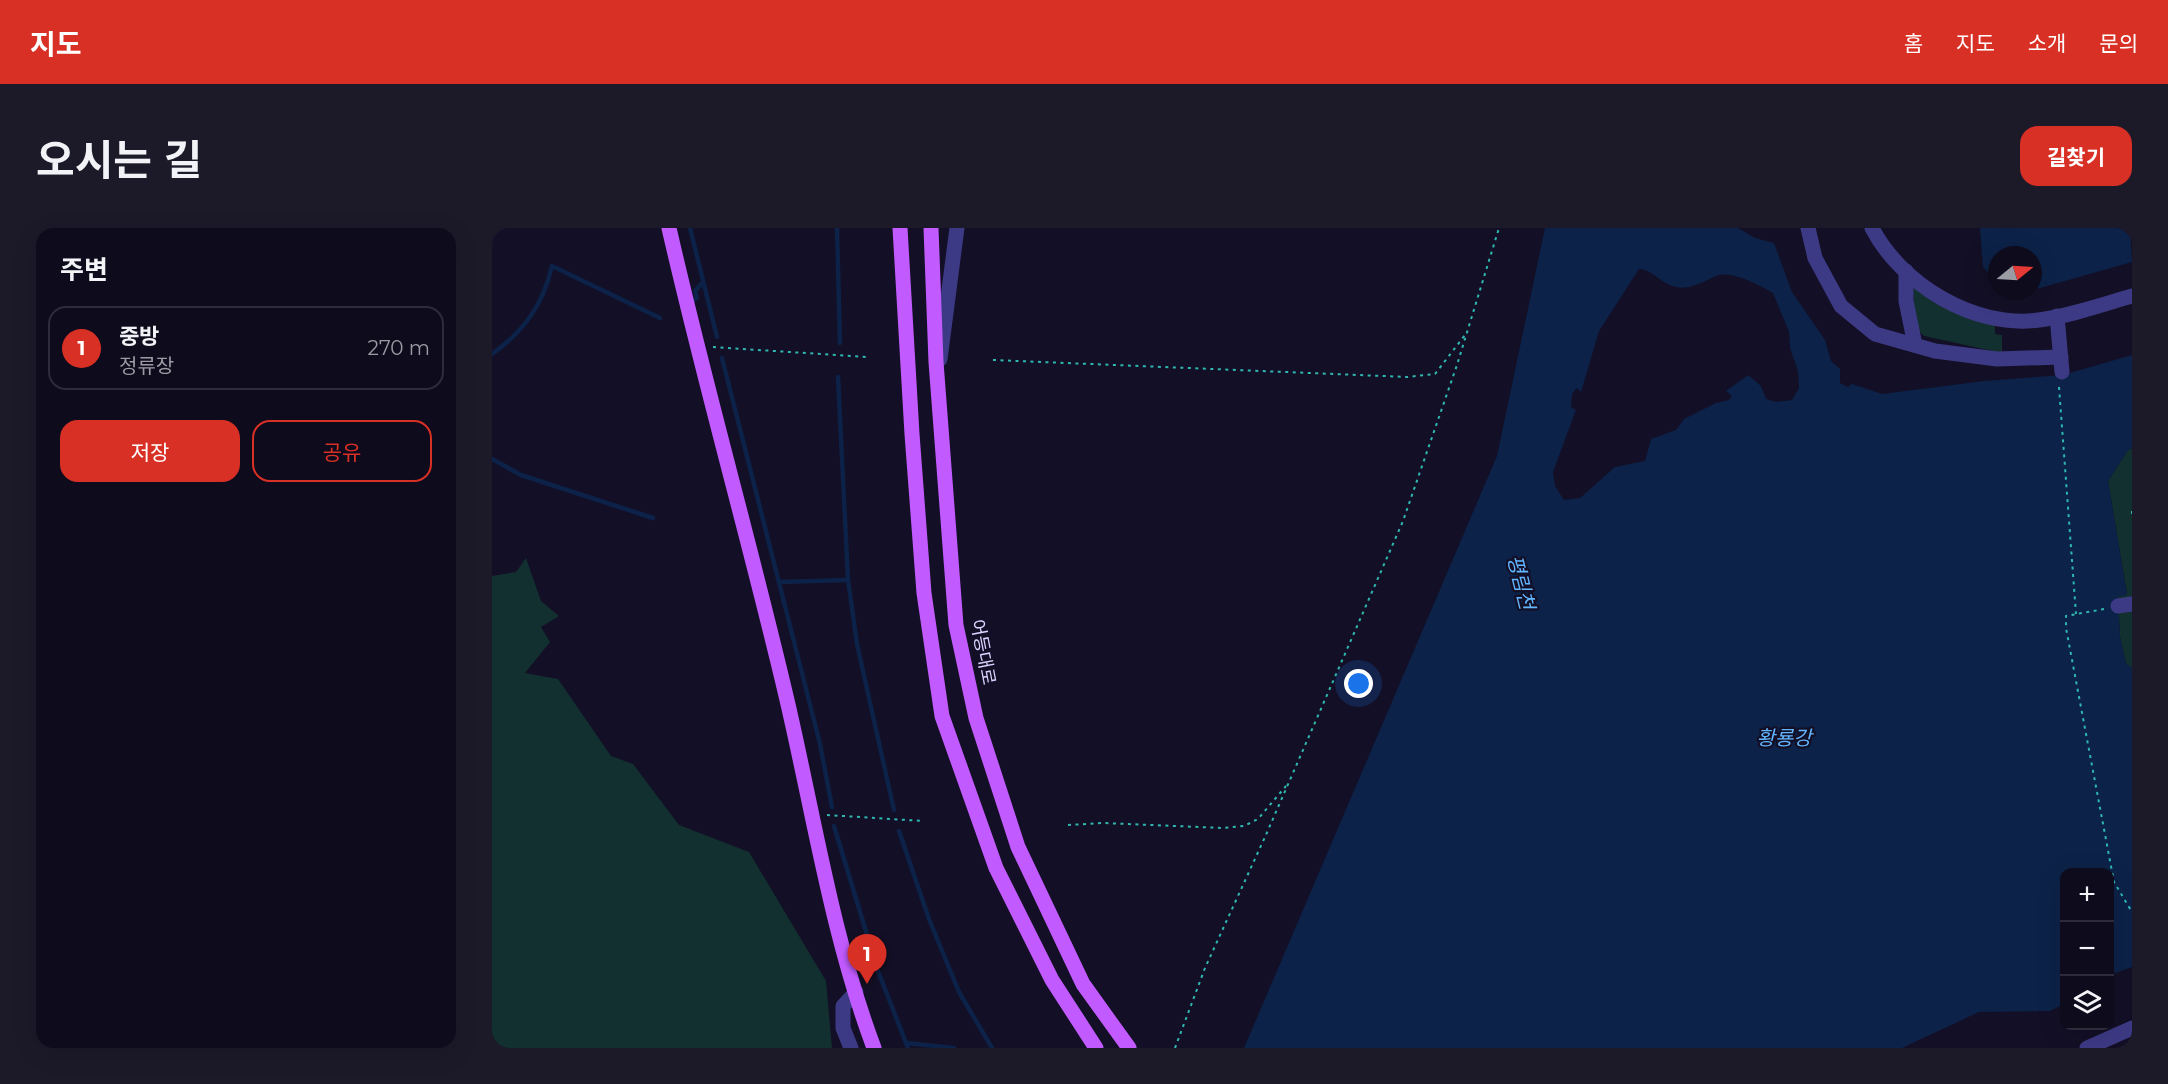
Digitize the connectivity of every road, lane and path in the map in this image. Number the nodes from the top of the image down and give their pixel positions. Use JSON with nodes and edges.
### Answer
{"nodes":[{"id":1,"x":669,"y":228,"type":"edge"},
{"id":2,"x":900,"y":228,"type":"edge"},
{"id":3,"x":931,"y":228,"type":"edge"},
{"id":4,"x":957,"y":228,"type":"edge"},
{"id":5,"x":1499,"y":228,"type":"edge"},
{"id":6,"x":1808,"y":228,"type":"edge"},
{"id":7,"x":1872,"y":228,"type":"edge"},
{"id":8,"x":1906,"y":271,"type":"junction"},
{"id":9,"x":2132,"y":296,"type":"edge"},
{"id":10,"x":2057,"y":316,"type":"junction"},
{"id":11,"x":1466,"y":333,"type":"junction"},
{"id":12,"x":1915,"y":345,"type":"junction"},
{"id":13,"x":697,"y":350,"type":"junction"},
{"id":14,"x":866,"y":357,"type":"dead end"},
{"id":15,"x":993,"y":360,"type":"dead end"},
{"id":16,"x":2061,"y":365,"type":"junction"},
{"id":17,"x":937,"y":380,"type":"junction"},
{"id":18,"x":2132,"y":511,"type":"edge"},
{"id":19,"x":2132,"y":515,"type":"edge"},
{"id":20,"x":2125,"y":605,"type":"edge"},
{"id":21,"x":2076,"y":614,"type":"junction"},
{"id":22,"x":1288,"y":784,"type":"junction"},
{"id":23,"x":812,"y":814,"type":"junction"},
{"id":24,"x":923,"y":821,"type":"dead end"},
{"id":25,"x":1068,"y":825,"type":"dead end"},
{"id":26,"x":2132,"y":912,"type":"edge"},
{"id":27,"x":856,"y":992,"type":"junction"},
{"id":28,"x":2132,"y":1028,"type":"edge"},
{"id":29,"x":851,"y":1048,"type":"edge"},
{"id":30,"x":874,"y":1048,"type":"edge"},
{"id":31,"x":1096,"y":1048,"type":"edge"},
{"id":32,"x":1129,"y":1048,"type":"edge"},
{"id":33,"x":1175,"y":1048,"type":"edge"},
{"id":34,"x":2087,"y":1048,"type":"edge"}],
"edges":[{"from":1,"to":13,"type":"main road"},
{"from":2,"to":31,"type":"main road"},
{"from":3,"to":17,"type":"main road","name":"어등대로"},
{"from":4,"to":17,"type":"street"},
{"from":5,"to":11,"type":"path"},
{"from":6,"to":12,"type":"street"},
{"from":7,"to":8,"type":"street"},
{"from":8,"to":10,"type":"street"},
{"from":8,"to":12,"type":"street"},
{"from":9,"to":10,"type":"street"},
{"from":10,"to":16,"type":"street"},
{"from":11,"to":15,"type":"path"},
{"from":11,"to":22,"type":"path"},
{"from":12,"to":16,"type":"street"},
{"from":13,"to":14,"type":"path"},
{"from":13,"to":23,"type":"main road"},
{"from":16,"to":21,"type":"path"},
{"from":17,"to":32,"type":"main road","name":"어등대로"},
{"from":18,"to":19,"type":"path"},
{"from":20,"to":21,"type":"path"},
{"from":21,"to":26,"type":"path"},
{"from":22,"to":25,"type":"path"},
{"from":22,"to":33,"type":"path"},
{"from":23,"to":24,"type":"path"},
{"from":23,"to":27,"type":"main road"},
{"from":27,"to":29,"type":"street"},
{"from":27,"to":30,"type":"main road"},
{"from":28,"to":34,"type":"street"}]}
